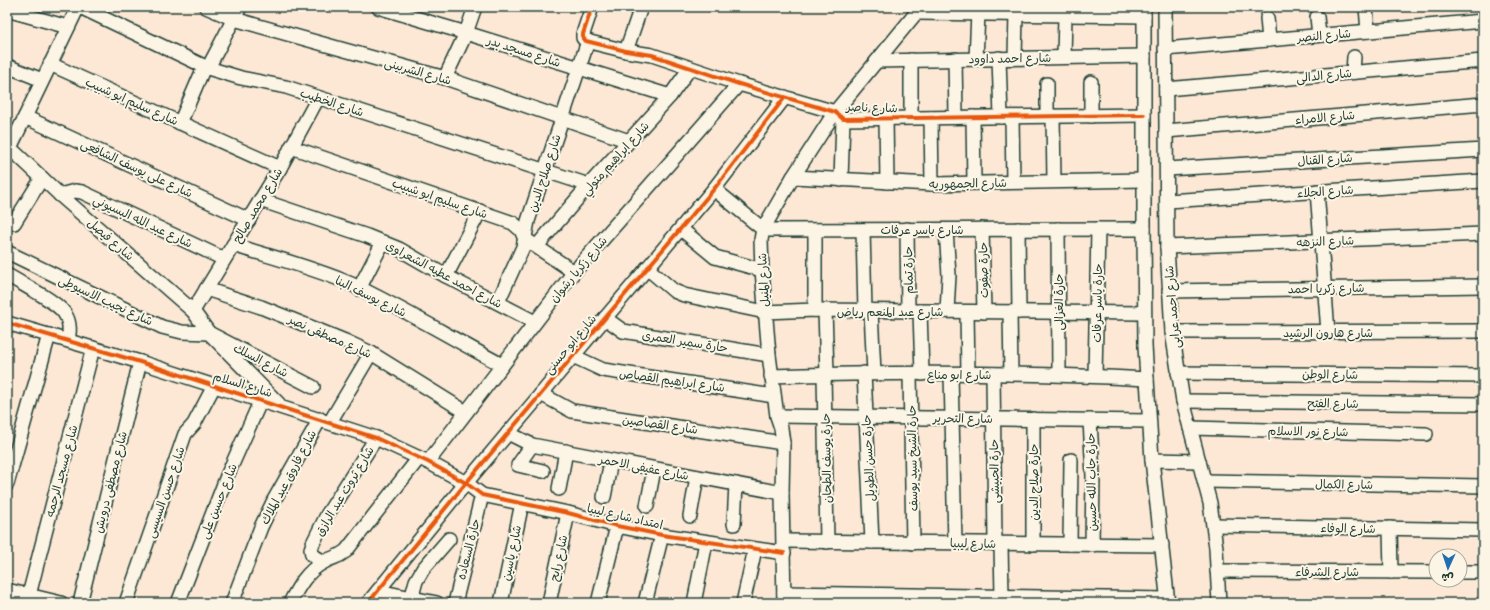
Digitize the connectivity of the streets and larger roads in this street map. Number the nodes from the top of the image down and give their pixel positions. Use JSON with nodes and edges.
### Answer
{"nodes":[{"id":1,"x":79,"y":7,"type":"edge"},
{"id":2,"x":206,"y":7,"type":"edge"},
{"id":3,"x":240,"y":7,"type":"edge"},
{"id":4,"x":378,"y":7,"type":"edge"},
{"id":5,"x":475,"y":7,"type":"edge"},
{"id":6,"x":592,"y":7,"type":"edge"},
{"id":7,"x":641,"y":7,"type":"edge"},
{"id":8,"x":1165,"y":7,"type":"edge"},
{"id":9,"x":1366,"y":7,"type":"edge"},
{"id":10,"x":7,"y":10,"type":"edge"},
{"id":11,"x":918,"y":10,"type":"edge"},
{"id":12,"x":1046,"y":11,"type":"edge"},
{"id":13,"x":1091,"y":11,"type":"edge"},
{"id":14,"x":1009,"y":12,"type":"edge"},
{"id":15,"x":1144,"y":12,"type":"edge"},
{"id":16,"x":978,"y":13,"type":"junction"},
{"id":17,"x":1065,"y":15,"type":"junction"},
{"id":18,"x":1317,"y":17,"type":"dead end"},
{"id":19,"x":1267,"y":18,"type":"dead end"},
{"id":20,"x":234,"y":19,"type":"junction"},
{"id":21,"x":1483,"y":21,"type":"edge"},
{"id":22,"x":68,"y":27,"type":"junction"},
{"id":23,"x":1368,"y":31,"type":"junction"},
{"id":24,"x":466,"y":33,"type":"junction"},
{"id":25,"x":1319,"y":35,"type":"junction"},
{"id":26,"x":1269,"y":40,"type":"junction"},
{"id":27,"x":588,"y":41,"type":"junction"},
{"id":28,"x":1165,"y":49,"type":"junction"},
{"id":29,"x":626,"y":51,"type":"junction"},
{"id":30,"x":1144,"y":56,"type":"junction"},
{"id":31,"x":1064,"y":57,"type":"junction"},
{"id":32,"x":1354,"y":57,"type":"dead end"},
{"id":33,"x":999,"y":58,"type":"junction"},
{"id":34,"x":1015,"y":58,"type":"junction"},
{"id":35,"x":955,"y":59,"type":"junction"},
{"id":36,"x":976,"y":59,"type":"junction"},
{"id":37,"x":877,"y":60,"type":"junction"},
{"id":38,"x":911,"y":60,"type":"junction"},
{"id":39,"x":1483,"y":61,"type":"edge"},
{"id":40,"x":50,"y":64,"type":"junction"},
{"id":41,"x":7,"y":66,"type":"edge"},
{"id":42,"x":208,"y":68,"type":"junction"},
{"id":43,"x":578,"y":68,"type":"junction"},
{"id":44,"x":690,"y":68,"type":"junction"},
{"id":45,"x":1353,"y":72,"type":"junction"},
{"id":46,"x":445,"y":78,"type":"junction"},
{"id":47,"x":42,"y":80,"type":"junction"},
{"id":48,"x":1091,"y":82,"type":"dead end"},
{"id":49,"x":739,"y":84,"type":"junction"},
{"id":50,"x":1047,"y":84,"type":"dead end"},
{"id":51,"x":1166,"y":89,"type":"junction"},
{"id":52,"x":670,"y":96,"type":"junction"},
{"id":53,"x":785,"y":97,"type":"junction"},
{"id":54,"x":318,"y":98,"type":"junction"},
{"id":55,"x":1483,"y":104,"type":"edge"},
{"id":56,"x":1144,"y":115,"type":"junction"},
{"id":57,"x":839,"y":116,"type":"junction"},
{"id":58,"x":1050,"y":116,"type":"junction"},
{"id":59,"x":1091,"y":116,"type":"junction"},
{"id":60,"x":25,"y":117,"type":"junction"},
{"id":61,"x":956,"y":117,"type":"junction"},
{"id":62,"x":973,"y":117,"type":"junction"},
{"id":63,"x":1006,"y":117,"type":"junction"},
{"id":64,"x":562,"y":118,"type":"junction"},
{"id":65,"x":886,"y":118,"type":"junction"},
{"id":66,"x":911,"y":118,"type":"junction"},
{"id":67,"x":931,"y":118,"type":"junction"},
{"id":68,"x":180,"y":122,"type":"junction"},
{"id":69,"x":1166,"y":131,"type":"junction"},
{"id":70,"x":629,"y":141,"type":"junction"},
{"id":71,"x":291,"y":147,"type":"junction"},
{"id":72,"x":8,"y":150,"type":"edge"},
{"id":73,"x":1483,"y":150,"type":"edge"},
{"id":74,"x":280,"y":168,"type":"junction"},
{"id":75,"x":1166,"y":169,"type":"junction"},
{"id":76,"x":545,"y":171,"type":"junction"},
{"id":77,"x":792,"y":177,"type":"junction"},
{"id":78,"x":42,"y":178,"type":"junction"},
{"id":79,"x":841,"y":180,"type":"junction"},
{"id":80,"x":1144,"y":180,"type":"junction"},
{"id":81,"x":1483,"y":181,"type":"edge"},
{"id":82,"x":887,"y":182,"type":"junction"},
{"id":83,"x":1013,"y":182,"type":"junction"},
{"id":84,"x":1054,"y":182,"type":"junction"},
{"id":85,"x":974,"y":183,"type":"junction"},
{"id":86,"x":932,"y":184,"type":"junction"},
{"id":87,"x":589,"y":185,"type":"junction"},
{"id":88,"x":714,"y":189,"type":"junction"},
{"id":89,"x":1317,"y":191,"type":"junction"},
{"id":90,"x":60,"y":195,"type":"junction"},
{"id":91,"x":260,"y":200,"type":"junction"},
{"id":92,"x":1167,"y":201,"type":"junction"},
{"id":93,"x":480,"y":211,"type":"junction"},
{"id":94,"x":249,"y":220,"type":"junction"},
{"id":95,"x":14,"y":223,"type":"dead end"},
{"id":96,"x":680,"y":229,"type":"junction"},
{"id":97,"x":763,"y":229,"type":"junction"},
{"id":98,"x":907,"y":229,"type":"junction"},
{"id":99,"x":982,"y":229,"type":"junction"},
{"id":100,"x":1018,"y":229,"type":"junction"},
{"id":101,"x":1058,"y":229,"type":"junction"},
{"id":102,"x":1098,"y":229,"type":"junction"},
{"id":103,"x":1144,"y":229,"type":"junction"},
{"id":104,"x":815,"y":230,"type":"junction"},
{"id":105,"x":863,"y":230,"type":"junction"},
{"id":106,"x":946,"y":230,"type":"junction"},
{"id":107,"x":1483,"y":234,"type":"edge"},
{"id":108,"x":525,"y":238,"type":"junction"},
{"id":109,"x":1321,"y":241,"type":"junction"},
{"id":110,"x":383,"y":242,"type":"junction"},
{"id":111,"x":233,"y":245,"type":"junction"},
{"id":112,"x":538,"y":246,"type":"junction"},
{"id":113,"x":1167,"y":247,"type":"junction"},
{"id":114,"x":7,"y":252,"type":"edge"},
{"id":115,"x":224,"y":260,"type":"junction"},
{"id":116,"x":647,"y":268,"type":"junction"},
{"id":117,"x":762,"y":270,"type":"junction"},
{"id":118,"x":574,"y":272,"type":"junction"},
{"id":119,"x":7,"y":275,"type":"edge"},
{"id":120,"x":446,"y":276,"type":"junction"},
{"id":121,"x":1483,"y":286,"type":"edge"},
{"id":122,"x":359,"y":288,"type":"junction"},
{"id":123,"x":1324,"y":288,"type":"junction"},
{"id":124,"x":206,"y":289,"type":"junction"},
{"id":125,"x":1169,"y":291,"type":"junction"},
{"id":126,"x":498,"y":302,"type":"junction"},
{"id":127,"x":820,"y":310,"type":"junction"},
{"id":128,"x":193,"y":311,"type":"junction"},
{"id":129,"x":868,"y":311,"type":"junction"},
{"id":130,"x":914,"y":311,"type":"junction"},
{"id":131,"x":948,"y":311,"type":"junction"},
{"id":132,"x":765,"y":312,"type":"junction"},
{"id":133,"x":967,"y":312,"type":"junction"},
{"id":134,"x":984,"y":312,"type":"junction"},
{"id":135,"x":1015,"y":312,"type":"junction"},
{"id":136,"x":1058,"y":312,"type":"junction"},
{"id":137,"x":1097,"y":312,"type":"junction"},
{"id":138,"x":1144,"y":313,"type":"junction"},
{"id":139,"x":605,"y":318,"type":"junction"},
{"id":140,"x":7,"y":322,"type":"edge"},
{"id":141,"x":536,"y":322,"type":"junction"},
{"id":142,"x":1483,"y":331,"type":"edge"},
{"id":143,"x":1172,"y":332,"type":"junction"},
{"id":144,"x":1328,"y":332,"type":"junction"},
{"id":145,"x":209,"y":333,"type":"junction"},
{"id":146,"x":49,"y":335,"type":"junction"},
{"id":147,"x":68,"y":340,"type":"junction"},
{"id":148,"x":94,"y":348,"type":"junction"},
{"id":149,"x":371,"y":353,"type":"junction"},
{"id":150,"x":769,"y":355,"type":"junction"},
{"id":151,"x":573,"y":356,"type":"junction"},
{"id":152,"x":140,"y":362,"type":"junction"},
{"id":153,"x":502,"y":365,"type":"junction"},
{"id":154,"x":869,"y":373,"type":"junction"},
{"id":155,"x":1178,"y":373,"type":"junction"},
{"id":156,"x":825,"y":374,"type":"junction"},
{"id":157,"x":916,"y":374,"type":"junction"},
{"id":158,"x":951,"y":374,"type":"junction"},
{"id":159,"x":968,"y":374,"type":"junction"},
{"id":160,"x":993,"y":374,"type":"junction"},
{"id":161,"x":1010,"y":374,"type":"junction"},
{"id":162,"x":1059,"y":374,"type":"junction"},
{"id":163,"x":771,"y":376,"type":"junction"},
{"id":164,"x":1095,"y":376,"type":"junction"},
{"id":165,"x":1483,"y":376,"type":"edge"},
{"id":166,"x":1147,"y":379,"type":"junction"},
{"id":167,"x":214,"y":386,"type":"junction"},
{"id":168,"x":312,"y":387,"type":"dead end"},
{"id":169,"x":542,"y":394,"type":"junction"},
{"id":170,"x":774,"y":396,"type":"junction"},
{"id":171,"x":261,"y":400,"type":"junction"},
{"id":172,"x":1183,"y":401,"type":"junction"},
{"id":173,"x":1483,"y":404,"type":"edge"},
{"id":174,"x":280,"y":406,"type":"junction"},
{"id":175,"x":466,"y":412,"type":"junction"},
{"id":176,"x":777,"y":416,"type":"junction"},
{"id":177,"x":826,"y":416,"type":"junction"},
{"id":178,"x":867,"y":417,"type":"junction"},
{"id":179,"x":911,"y":417,"type":"junction"},
{"id":180,"x":953,"y":418,"type":"junction"},
{"id":181,"x":993,"y":419,"type":"junction"},
{"id":182,"x":1033,"y":419,"type":"junction"},
{"id":183,"x":1090,"y":420,"type":"junction"},
{"id":184,"x":325,"y":421,"type":"junction"},
{"id":185,"x":1149,"y":421,"type":"junction"},
{"id":186,"x":1190,"y":428,"type":"junction"},
{"id":187,"x":508,"y":433,"type":"junction"},
{"id":188,"x":1426,"y":434,"type":"dead end"},
{"id":189,"x":376,"y":438,"type":"junction"},
{"id":190,"x":783,"y":443,"type":"junction"},
{"id":191,"x":532,"y":445,"type":"junction"},
{"id":192,"x":566,"y":451,"type":"junction"},
{"id":193,"x":423,"y":460,"type":"junction"},
{"id":194,"x":1071,"y":460,"type":"dead end"},
{"id":195,"x":1152,"y":460,"type":"junction"},
{"id":196,"x":611,"y":461,"type":"junction"},
{"id":197,"x":1199,"y":461,"type":"junction"},
{"id":198,"x":654,"y":469,"type":"junction"},
{"id":199,"x":543,"y":471,"type":"dead end"},
{"id":200,"x":697,"y":477,"type":"junction"},
{"id":201,"x":1205,"y":481,"type":"junction"},
{"id":202,"x":466,"y":483,"type":"junction"},
{"id":203,"x":7,"y":484,"type":"edge"},
{"id":204,"x":736,"y":484,"type":"junction"},
{"id":205,"x":1483,"y":486,"type":"edge"},
{"id":206,"x":559,"y":489,"type":"dead end"},
{"id":207,"x":782,"y":493,"type":"junction"},
{"id":208,"x":482,"y":495,"type":"junction"},
{"id":209,"x":604,"y":497,"type":"dead end"},
{"id":210,"x":522,"y":503,"type":"junction"},
{"id":211,"x":647,"y":506,"type":"dead end"},
{"id":212,"x":568,"y":513,"type":"junction"},
{"id":213,"x":690,"y":516,"type":"dead end"},
{"id":214,"x":734,"y":524,"type":"dead end"},
{"id":215,"x":1214,"y":525,"type":"junction"},
{"id":216,"x":617,"y":526,"type":"junction"},
{"id":217,"x":1390,"y":528,"type":"junction"},
{"id":218,"x":1483,"y":530,"type":"edge"},
{"id":219,"x":662,"y":535,"type":"junction"},
{"id":220,"x":449,"y":539,"type":"dead end"},
{"id":221,"x":706,"y":542,"type":"junction"},
{"id":222,"x":827,"y":542,"type":"junction"},
{"id":223,"x":872,"y":542,"type":"junction"},
{"id":224,"x":913,"y":543,"type":"junction"},
{"id":225,"x":955,"y":543,"type":"junction"},
{"id":226,"x":998,"y":544,"type":"junction"},
{"id":227,"x":1033,"y":544,"type":"junction"},
{"id":228,"x":1070,"y":544,"type":"junction"},
{"id":229,"x":1092,"y":545,"type":"junction"},
{"id":230,"x":1162,"y":545,"type":"junction"},
{"id":231,"x":784,"y":547,"type":"junction"},
{"id":232,"x":755,"y":549,"type":"junction"},
{"id":233,"x":324,"y":562,"type":"junction"},
{"id":234,"x":1217,"y":571,"type":"junction"},
{"id":235,"x":1391,"y":572,"type":"junction"},
{"id":236,"x":1428,"y":572,"type":"edge"},
{"id":237,"x":1468,"y":572,"type":"edge"},
{"id":238,"x":1483,"y":572,"type":"edge"},
{"id":239,"x":7,"y":590,"type":"edge"},
{"id":240,"x":378,"y":591,"type":"junction"},
{"id":241,"x":29,"y":595,"type":"junction"},
{"id":242,"x":1002,"y":597,"type":"junction"},
{"id":243,"x":784,"y":598,"type":"edge"},
{"id":244,"x":410,"y":601,"type":"edge"},
{"id":245,"x":1167,"y":601,"type":"edge"},
{"id":246,"x":61,"y":603,"type":"edge"},
{"id":247,"x":80,"y":603,"type":"edge"},
{"id":248,"x":126,"y":603,"type":"edge"},
{"id":249,"x":178,"y":603,"type":"edge"},
{"id":250,"x":232,"y":603,"type":"edge"},
{"id":251,"x":290,"y":603,"type":"edge"},
{"id":252,"x":368,"y":603,"type":"edge"},
{"id":253,"x":437,"y":603,"type":"edge"},
{"id":254,"x":455,"y":603,"type":"edge"},
{"id":255,"x":501,"y":603,"type":"edge"},
{"id":256,"x":549,"y":603,"type":"edge"},
{"id":257,"x":598,"y":603,"type":"edge"},
{"id":258,"x":646,"y":603,"type":"edge"},
{"id":259,"x":694,"y":603,"type":"edge"},
{"id":260,"x":743,"y":603,"type":"edge"},
{"id":261,"x":1219,"y":603,"type":"edge"}],
"edges":[{"from":1,"to":22,"type":"street"},
{"from":1,"to":42,"type":"street","name":"شارع الخطيب"},
{"from":2,"to":20,"type":"street","name":"شارع الشربينى"},
{"from":3,"to":20,"type":"street"},
{"from":4,"to":24,"type":"street","name":"شارع مسجد بدر"},
{"from":5,"to":24,"type":"street"},
{"from":6,"to":27,"type":"street"},
{"from":7,"to":29,"type":"street"},
{"from":8,"to":28,"type":"street","name":"شارع احمد عرابى"},
{"from":9,"to":23,"type":"street"},
{"from":10,"to":22,"type":"street"},
{"from":11,"to":16,"type":"street"},
{"from":11,"to":37,"type":"street","name":"شارع المنيل"},
{"from":12,"to":14,"type":"street"},
{"from":12,"to":17,"type":"street"},
{"from":13,"to":15,"type":"street"},
{"from":13,"to":17,"type":"street"},
{"from":14,"to":16,"type":"street"},
{"from":14,"to":34,"type":"street"},
{"from":15,"to":30,"type":"street","name":"شارع احمد عرابى"},
{"from":16,"to":36,"type":"street"},
{"from":17,"to":31,"type":"street"},
{"from":18,"to":25,"type":"street"},
{"from":19,"to":26,"type":"street"},
{"from":20,"to":42,"type":"street"},
{"from":20,"to":46,"type":"street","name":"شارع الشربينى"},
{"from":21,"to":23,"type":"street","name":"شارع النصر"},
{"from":22,"to":40,"type":"street"},
{"from":23,"to":25,"type":"street","name":"شارع النصر"},
{"from":24,"to":43,"type":"street","name":"شارع مسجد بدر"},
{"from":24,"to":46,"type":"street"},
{"from":25,"to":26,"type":"street","name":"شارع النصر"},
{"from":26,"to":28,"type":"street","name":"شارع النصر"},
{"from":27,"to":29,"type":"street","name":"شارع ناصر"},
{"from":27,"to":43,"type":"street","name":"شارع صلاح الدين"},
{"from":28,"to":51,"type":"street","name":"شارع احمد عرابى"},
{"from":29,"to":44,"type":"street","name":"شارع ناصر"},
{"from":30,"to":31,"type":"street","name":"شارع احمد داوود"},
{"from":30,"to":56,"type":"street","name":"شارع احمد عرابى"},
{"from":31,"to":34,"type":"street","name":"شارع احمد داوود"},
{"from":32,"to":45,"type":"street"},
{"from":33,"to":34,"type":"street","name":"شارع احمد داوود"},
{"from":33,"to":36,"type":"street","name":"شارع احمد داوود"},
{"from":33,"to":63,"type":"street"},
{"from":35,"to":36,"type":"street","name":"شارع احمد داوود"},
{"from":35,"to":38,"type":"street","name":"شارع احمد داوود"},
{"from":35,"to":61,"type":"street"},
{"from":37,"to":38,"type":"street","name":"شارع احمد داوود"},
{"from":37,"to":57,"type":"street","name":"شارع المنيل"},
{"from":38,"to":66,"type":"street"},
{"from":39,"to":45,"type":"street","name":"شارع الدالى"},
{"from":40,"to":47,"type":"street"},
{"from":40,"to":68,"type":"street","name":"شارع سليم ابو شبيب"},
{"from":41,"to":47,"type":"street"},
{"from":42,"to":54,"type":"street","name":"شارع الخطيب"},
{"from":42,"to":68,"type":"street"},
{"from":43,"to":52,"type":"street","name":"شارع مسجد بدر"},
{"from":43,"to":64,"type":"street","name":"شارع صلاح الدين"},
{"from":44,"to":49,"type":"street","name":"شارع ناصر"},
{"from":44,"to":52,"type":"street","name":"شارع ابراهيم متولي"},
{"from":45,"to":51,"type":"street","name":"شارع الدالى"},
{"from":46,"to":64,"type":"street","name":"شارع الشربينى"},
{"from":47,"to":60,"type":"street"},
{"from":48,"to":59,"type":"street"},
{"from":49,"to":53,"type":"street","name":"شارع ناصر"},
{"from":49,"to":118,"type":"street","name":"شارع زكريا رشوان"},
{"from":50,"to":58,"type":"street"},
{"from":51,"to":69,"type":"street","name":"شارع احمد عرابى"},
{"from":52,"to":70,"type":"street","name":"شارع ابراهيم متولي"},
{"from":53,"to":57,"type":"street","name":"شارع ناصر"},
{"from":53,"to":88,"type":"street","name":"شارع ابو حسنى"},
{"from":54,"to":71,"type":"street","name":"شارع محمد صالح"},
{"from":54,"to":76,"type":"street","name":"شارع الخطيب"},
{"from":55,"to":69,"type":"street","name":"شارع الامراء"},
{"from":56,"to":59,"type":"street","name":"شارع ناصر"},
{"from":56,"to":80,"type":"street","name":"شارع احمد عرابى"},
{"from":57,"to":65,"type":"street","name":"شارع ناصر"},
{"from":57,"to":77,"type":"street","name":"شارع المنيل"},
{"from":57,"to":79,"type":"street"},
{"from":58,"to":59,"type":"street","name":"شارع ناصر"},
{"from":58,"to":63,"type":"street","name":"شارع ناصر"},
{"from":58,"to":84,"type":"street"},
{"from":60,"to":72,"type":"street"},
{"from":60,"to":94,"type":"street","name":"شارع على يوسف الشافعى"},
{"from":61,"to":62,"type":"street","name":"شارع ناصر"},
{"from":61,"to":67,"type":"street","name":"شارع ناصر"},
{"from":62,"to":63,"type":"street","name":"شارع ناصر"},
{"from":62,"to":85,"type":"street"},
{"from":63,"to":83,"type":"street"},
{"from":64,"to":70,"type":"street","name":"شارع الشربينى"},
{"from":64,"to":76,"type":"street","name":"شارع صلاح الدين"},
{"from":65,"to":66,"type":"street","name":"شارع ناصر"},
{"from":65,"to":82,"type":"street"},
{"from":66,"to":67,"type":"street","name":"شارع ناصر"},
{"from":67,"to":86,"type":"street"},
{"from":68,"to":74,"type":"street","name":"شارع سليم ابو شبيب"},
{"from":69,"to":75,"type":"street","name":"شارع احمد عرابى"},
{"from":70,"to":87,"type":"street","name":"شارع ابراهيم متولي"},
{"from":71,"to":74,"type":"street","name":"شارع محمد صالح"},
{"from":71,"to":93,"type":"street","name":"شارع سليم ابو شبيب"},
{"from":72,"to":78,"type":"street","name":"شارع فيصل"},
{"from":73,"to":75,"type":"street","name":"شارع القنال"},
{"from":74,"to":91,"type":"street","name":"شارع محمد صالح"},
{"from":75,"to":92,"type":"street","name":"شارع احمد عرابى"},
{"from":76,"to":87,"type":"street","name":"شارع الخطيب"},
{"from":76,"to":108,"type":"street","name":"شارع صلاح الدين"},
{"from":77,"to":79,"type":"street","name":"شارع الجمهوريه"},
{"from":77,"to":97,"type":"street","name":"شارع المنيل"},
{"from":78,"to":90,"type":"street","name":"شارع فيصل"},
{"from":78,"to":95,"type":"street"},
{"from":79,"to":82,"type":"street","name":"شارع الجمهوريه"},
{"from":80,"to":84,"type":"street","name":"شارع الجمهوريه"},
{"from":80,"to":103,"type":"street","name":"شارع احمد عرابى"},
{"from":81,"to":89,"type":"street","name":"شارع الجلاء"},
{"from":82,"to":86,"type":"street","name":"شارع الجمهوريه"},
{"from":83,"to":84,"type":"street","name":"شارع الجمهوريه"},
{"from":83,"to":85,"type":"street","name":"شارع الجمهوريه"},
{"from":85,"to":86,"type":"street","name":"شارع الجمهوريه"},
{"from":87,"to":112,"type":"street","name":"شارع ابراهيم متولي"},
{"from":88,"to":96,"type":"street","name":"شارع ابو حسنى"},
{"from":88,"to":97,"type":"street"},
{"from":89,"to":92,"type":"street","name":"شارع الجلاء"},
{"from":89,"to":109,"type":"street"},
{"from":90,"to":115,"type":"street","name":"شارع عبد الله البسيوني"},
{"from":90,"to":128,"type":"street","name":"شارع فيصل"},
{"from":91,"to":94,"type":"street","name":"شارع محمد صالح"},
{"from":91,"to":110,"type":"street","name":"شارع احمد عطيه الشعراوى"},
{"from":92,"to":113,"type":"street","name":"شارع احمد عرابى"},
{"from":93,"to":108,"type":"street","name":"شارع سليم ابو شبيب"},
{"from":93,"to":120,"type":"street"},
{"from":94,"to":111,"type":"street","name":"شارع محمد صالح"},
{"from":96,"to":116,"type":"street","name":"شارع ابو حسنى"},
{"from":96,"to":117,"type":"street"},
{"from":97,"to":104,"type":"street","name":"شارع ياسر عرفات"},
{"from":97,"to":117,"type":"street","name":"شارع المنيل"},
{"from":98,"to":105,"type":"street","name":"شارع ياسر عرفات"},
{"from":98,"to":106,"type":"street","name":"شارع ياسر عرفات"},
{"from":98,"to":130,"type":"street","name":"حارة تمام"},
{"from":99,"to":100,"type":"street","name":"شارع ياسر عرفات"},
{"from":99,"to":106,"type":"street","name":"شارع ياسر عرفات"},
{"from":99,"to":134,"type":"street","name":"حارة صفوت"},
{"from":100,"to":101,"type":"street","name":"شارع ياسر عرفات"},
{"from":100,"to":135,"type":"street"},
{"from":101,"to":102,"type":"street","name":"شارع ياسر عرفات"},
{"from":101,"to":136,"type":"street","name":"حارة الغزالى"},
{"from":102,"to":103,"type":"street","name":"شارع ياسر عرفات"},
{"from":102,"to":137,"type":"street","name":"حارة ياسر عرفات"},
{"from":103,"to":138,"type":"street","name":"شارع احمد عرابى"},
{"from":104,"to":105,"type":"street","name":"شارع ياسر عرفات"},
{"from":104,"to":127,"type":"street","name":"حارة يوسف الطحان"},
{"from":105,"to":129,"type":"street","name":"حارة حسن الطويل"},
{"from":106,"to":131,"type":"street"},
{"from":107,"to":109,"type":"street","name":"شارع النزهه"},
{"from":108,"to":112,"type":"street","name":"شارع سليم ابو شبيب"},
{"from":108,"to":126,"type":"street","name":"شارع صلاح الدين"},
{"from":109,"to":113,"type":"street","name":"شارع النزهه"},
{"from":109,"to":123,"type":"street"},
{"from":110,"to":120,"type":"street","name":"شارع احمد عطيه الشعراوى"},
{"from":110,"to":122,"type":"street"},
{"from":111,"to":115,"type":"street","name":"شارع محمد صالح"},
{"from":111,"to":122,"type":"street","name":"شارع يوسف البنا"},
{"from":112,"to":118,"type":"street","name":"شارع سليم ابو شبيب"},
{"from":113,"to":125,"type":"street","name":"شارع احمد عرابى"},
{"from":114,"to":145,"type":"street","name":"شارع نجيب الاسيوطى"},
{"from":115,"to":124,"type":"street","name":"شارع محمد صالح"},
{"from":116,"to":132,"type":"street","name":"شارع عبد المنعم رياض"},
{"from":116,"to":139,"type":"street","name":"شارع ابو حسنى"},
{"from":117,"to":132,"type":"street","name":"شارع المنيل"},
{"from":118,"to":141,"type":"street","name":"شارع زكريا رشوان"},
{"from":119,"to":147,"type":"street"},
{"from":120,"to":126,"type":"street","name":"شارع احمد عطيه الشعراوى"},
{"from":121,"to":123,"type":"street","name":"شارع زكريا احمد"},
{"from":122,"to":153,"type":"street","name":"شارع يوسف البنا"},
{"from":123,"to":125,"type":"street","name":"شارع زكريا احمد"},
{"from":123,"to":144,"type":"street"},
{"from":124,"to":128,"type":"street","name":"شارع محمد صالح"},
{"from":124,"to":149,"type":"street","name":"شارع مصطفى نصر"},
{"from":125,"to":143,"type":"street","name":"شارع احمد عرابى"},
{"from":126,"to":141,"type":"street","name":"شارع احمد عطيه الشعراوى"},
{"from":127,"to":129,"type":"street","name":"شارع عبد المنعم رياض"},
{"from":127,"to":132,"type":"street","name":"شارع عبد المنعم رياض"},
{"from":127,"to":156,"type":"street","name":"حارة يوسف الطحان"},
{"from":128,"to":145,"type":"street","name":"شارع فيصل"},
{"from":129,"to":130,"type":"street","name":"شارع عبد المنعم رياض"},
{"from":129,"to":154,"type":"street","name":"حارة حسن الطويل"},
{"from":130,"to":131,"type":"street","name":"شارع عبد المنعم رياض"},
{"from":130,"to":157,"type":"street","name":"حارة تمام"},
{"from":131,"to":133,"type":"street","name":"شارع عبد المنعم رياض"},
{"from":132,"to":150,"type":"street","name":"شارع المنيل"},
{"from":133,"to":134,"type":"street","name":"شارع عبد المنعم رياض"},
{"from":133,"to":159,"type":"street"},
{"from":134,"to":135,"type":"street","name":"شارع عبد المنعم رياض"},
{"from":135,"to":136,"type":"street","name":"شارع عبد المنعم رياض"},
{"from":135,"to":161,"type":"street"},
{"from":136,"to":137,"type":"street","name":"شارع عبد المنعم رياض"},
{"from":136,"to":162,"type":"street","name":"حارة الغزالى"},
{"from":137,"to":138,"type":"street","name":"شارع عبد المنعم رياض"},
{"from":137,"to":164,"type":"street","name":"حارة ياسر عرفات"},
{"from":138,"to":166,"type":"street","name":"شارع احمد عرابى"},
{"from":139,"to":150,"type":"street","name":"حارة سمير العمرى"},
{"from":139,"to":151,"type":"street","name":"شارع ابو حسنى"},
{"from":140,"to":146,"type":"street","name":"شارع السلام"},
{"from":141,"to":153,"type":"street","name":"شارع زكريا رشوان"},
{"from":142,"to":144,"type":"street","name":"شارع هارون الرشيد"},
{"from":143,"to":144,"type":"street","name":"شارع هارون الرشيد"},
{"from":143,"to":155,"type":"street","name":"شارع احمد عرابى"},
{"from":145,"to":168,"type":"street","name":"شارع السلك"},
{"from":145,"to":174,"type":"street","name":"شارع السلام"},
{"from":146,"to":147,"type":"street","name":"شارع السلام"},
{"from":146,"to":203,"type":"street"},
{"from":147,"to":148,"type":"street","name":"شارع السلام"},
{"from":148,"to":152,"type":"street","name":"شارع السلام"},
{"from":148,"to":241,"type":"street","name":"شارع مسجد الرحمه"},
{"from":149,"to":175,"type":"street","name":"شارع مصطفى نصر"},
{"from":149,"to":184,"type":"street","name":"شارع فاروق عبد الملاك"},
{"from":150,"to":163,"type":"street","name":"شارع المنيل"},
{"from":151,"to":169,"type":"street","name":"شارع ابو حسنى"},
{"from":151,"to":170,"type":"street","name":"شارع ابراهيم القصاص"},
{"from":152,"to":167,"type":"street","name":"شارع السلام"},
{"from":152,"to":247,"type":"street","name":"شارع مصطفى درويش"},
{"from":153,"to":175,"type":"street","name":"شارع زكريا رشوان"},
{"from":154,"to":156,"type":"street","name":"شارع ابو مناع"},
{"from":154,"to":157,"type":"street","name":"شارع ابو مناع"},
{"from":154,"to":178,"type":"street","name":"حارة حسن الطويل"},
{"from":155,"to":165,"type":"street","name":"شارع الوطن"},
{"from":155,"to":172,"type":"street","name":"شارع احمد عرابى"},
{"from":156,"to":163,"type":"street","name":"شارع ابو مناع"},
{"from":156,"to":177,"type":"street","name":"حارة يوسف الطحان"},
{"from":157,"to":158,"type":"street","name":"شارع ابو مناع"},
{"from":157,"to":179,"type":"street","name":"حارة الشيخ سيد يوسف"},
{"from":158,"to":159,"type":"street","name":"شارع ابو مناع"},
{"from":158,"to":180,"type":"street"},
{"from":159,"to":160,"type":"street","name":"شارع ابو مناع"},
{"from":160,"to":161,"type":"street","name":"شارع ابو مناع"},
{"from":160,"to":181,"type":"street","name":"حارة الحبيشى"},
{"from":161,"to":162,"type":"street","name":"شارع ابو مناع"},
{"from":162,"to":164,"type":"street","name":"شارع ابو مناع"},
{"from":163,"to":170,"type":"street","name":"شارع المنيل"},
{"from":164,"to":166,"type":"street","name":"شارع ابو مناع"},
{"from":166,"to":185,"type":"street","name":"شارع احمد عرابى"},
{"from":167,"to":171,"type":"street","name":"شارع السلام"},
{"from":167,"to":248,"type":"street","name":"شارع حسن السيسى"},
{"from":169,"to":187,"type":"street","name":"شارع ابو حسنى"},
{"from":169,"to":190,"type":"street","name":"شارع القصاصين"},
{"from":170,"to":176,"type":"street","name":"شارع المنيل"},
{"from":171,"to":174,"type":"street","name":"شارع السلام"},
{"from":171,"to":249,"type":"street","name":"شارع حسين على"},
{"from":172,"to":173,"type":"street","name":"شارع الفتح"},
{"from":172,"to":186,"type":"street","name":"شارع احمد عرابى"},
{"from":174,"to":184,"type":"street","name":"شارع السلام"},
{"from":175,"to":193,"type":"street","name":"شارع زكريا رشوان"},
{"from":176,"to":177,"type":"street","name":"شارع التحرير"},
{"from":176,"to":190,"type":"street","name":"شارع المنيل"},
{"from":177,"to":178,"type":"street","name":"شارع التحرير"},
{"from":177,"to":222,"type":"street","name":"حارة يوسف الطحان"},
{"from":178,"to":179,"type":"street","name":"شارع التحرير"},
{"from":178,"to":223,"type":"street","name":"حارة حسن الطويل"},
{"from":179,"to":180,"type":"street","name":"شارع التحرير"},
{"from":179,"to":224,"type":"street","name":"حارة الشيخ سيد يوسف"},
{"from":180,"to":181,"type":"street","name":"شارع التحرير"},
{"from":180,"to":225,"type":"street"},
{"from":181,"to":182,"type":"street","name":"شارع التحرير"},
{"from":181,"to":226,"type":"street","name":"حارة الحبيشى"},
{"from":182,"to":183,"type":"street","name":"شارع التحرير"},
{"from":182,"to":227,"type":"street","name":"حارة صلاح الدين"},
{"from":183,"to":185,"type":"street","name":"شارع التحرير"},
{"from":183,"to":229,"type":"street","name":"حارة جاب الله حسين"},
{"from":184,"to":189,"type":"street","name":"شارع السلام"},
{"from":184,"to":250,"type":"street","name":"شارع فاروق عبد الملاك"},
{"from":185,"to":195,"type":"street","name":"شارع احمد عرابى"},
{"from":186,"to":188,"type":"street","name":"شارع نور الاسلام"},
{"from":186,"to":197,"type":"street","name":"شارع احمد عرابى"},
{"from":187,"to":191,"type":"street","name":"شارع عفيفى الاحمر"},
{"from":187,"to":202,"type":"street","name":"شارع ابو حسنى"},
{"from":189,"to":193,"type":"street","name":"شارع السلام"},
{"from":189,"to":233,"type":"street","name":"شارع ثروت عبد الرازق"},
{"from":190,"to":207,"type":"street","name":"شارع المنيل"},
{"from":191,"to":192,"type":"street","name":"شارع عفيفى الاحمر"},
{"from":191,"to":199,"type":"street"},
{"from":192,"to":196,"type":"street","name":"شارع عفيفى الاحمر"},
{"from":192,"to":206,"type":"street"},
{"from":193,"to":202,"type":"street","name":"شارع السلام"},
{"from":193,"to":233,"type":"street","name":"شارع زكريا رشوان"},
{"from":194,"to":228,"type":"street"},
{"from":195,"to":197,"type":"street"},
{"from":195,"to":230,"type":"street","name":"شارع احمد عرابى"},
{"from":196,"to":198,"type":"street","name":"شارع عفيفى الاحمر"},
{"from":196,"to":209,"type":"street"},
{"from":197,"to":201,"type":"street","name":"شارع احمد عرابى"},
{"from":198,"to":200,"type":"street","name":"شارع عفيفى الاحمر"},
{"from":198,"to":211,"type":"street"},
{"from":200,"to":204,"type":"street","name":"شارع عفيفى الاحمر"},
{"from":200,"to":213,"type":"street"},
{"from":201,"to":205,"type":"street","name":"شارع الكمال"},
{"from":201,"to":215,"type":"street","name":"شارع احمد عرابى"},
{"from":202,"to":208,"type":"street","name":"امتداد شارع ليبيا"},
{"from":202,"to":240,"type":"street","name":"شارع ابو حسنى"},
{"from":204,"to":207,"type":"street","name":"شارع عفيفى الاحمر"},
{"from":204,"to":214,"type":"street"},
{"from":207,"to":231,"type":"street","name":"شارع المنيل"},
{"from":208,"to":210,"type":"street","name":"امتداد شارع ليبيا"},
{"from":208,"to":254,"type":"street","name":"حارة السعاده"},
{"from":210,"to":212,"type":"street","name":"امتداد شارع ليبيا"},
{"from":210,"to":255,"type":"street","name":"شارع ياسين"},
{"from":212,"to":216,"type":"street","name":"امتداد شارع ليبيا"},
{"from":212,"to":256,"type":"street","name":"شارع رابح"},
{"from":215,"to":217,"type":"street","name":"شارع الوفاء"},
{"from":215,"to":234,"type":"street","name":"شارع احمد عرابى"},
{"from":216,"to":219,"type":"street","name":"امتداد شارع ليبيا"},
{"from":216,"to":257,"type":"street"},
{"from":217,"to":218,"type":"street","name":"شارع الوفاء"},
{"from":217,"to":235,"type":"street"},
{"from":219,"to":221,"type":"street","name":"امتداد شارع ليبيا"},
{"from":219,"to":258,"type":"street"},
{"from":220,"to":244,"type":"street"},
{"from":221,"to":232,"type":"street","name":"امتداد شارع ليبيا"},
{"from":221,"to":259,"type":"street"},
{"from":222,"to":223,"type":"street","name":"شارع ليبيا"},
{"from":222,"to":231,"type":"street","name":"شارع ليبيا"},
{"from":223,"to":224,"type":"street","name":"شارع ليبيا"},
{"from":224,"to":225,"type":"street","name":"شارع ليبيا"},
{"from":225,"to":226,"type":"street","name":"شارع ليبيا"},
{"from":226,"to":227,"type":"street","name":"شارع ليبيا"},
{"from":226,"to":242,"type":"street","name":"حارة الحبيشى"},
{"from":227,"to":228,"type":"street","name":"شارع ليبيا"},
{"from":228,"to":229,"type":"street","name":"شارع ليبيا"},
{"from":229,"to":230,"type":"street","name":"شارع ليبيا"},
{"from":230,"to":245,"type":"street","name":"شارع احمد عرابى"},
{"from":231,"to":232,"type":"street","name":"امتداد شارع ليبيا"},
{"from":231,"to":243,"type":"street","name":"شارع المنيل"},
{"from":232,"to":260,"type":"street"},
{"from":233,"to":251,"type":"street","name":"شارع زكريا رشوان"},
{"from":234,"to":235,"type":"street","name":"شارع الشرفاء"},
{"from":234,"to":261,"type":"street","name":"شارع احمد عرابى"},
{"from":235,"to":236,"type":"street","name":"شارع الشرفاء"},
{"from":237,"to":238,"type":"street"},
{"from":239,"to":241,"type":"street"},
{"from":240,"to":244,"type":"street"},
{"from":240,"to":252,"type":"street","name":"شارع ابو حسنى"},
{"from":241,"to":246,"type":"street"},
{"from":242,"to":243,"type":"street"},
{"from":242,"to":245,"type":"street"},
{"from":244,"to":253,"type":"street"}]}
